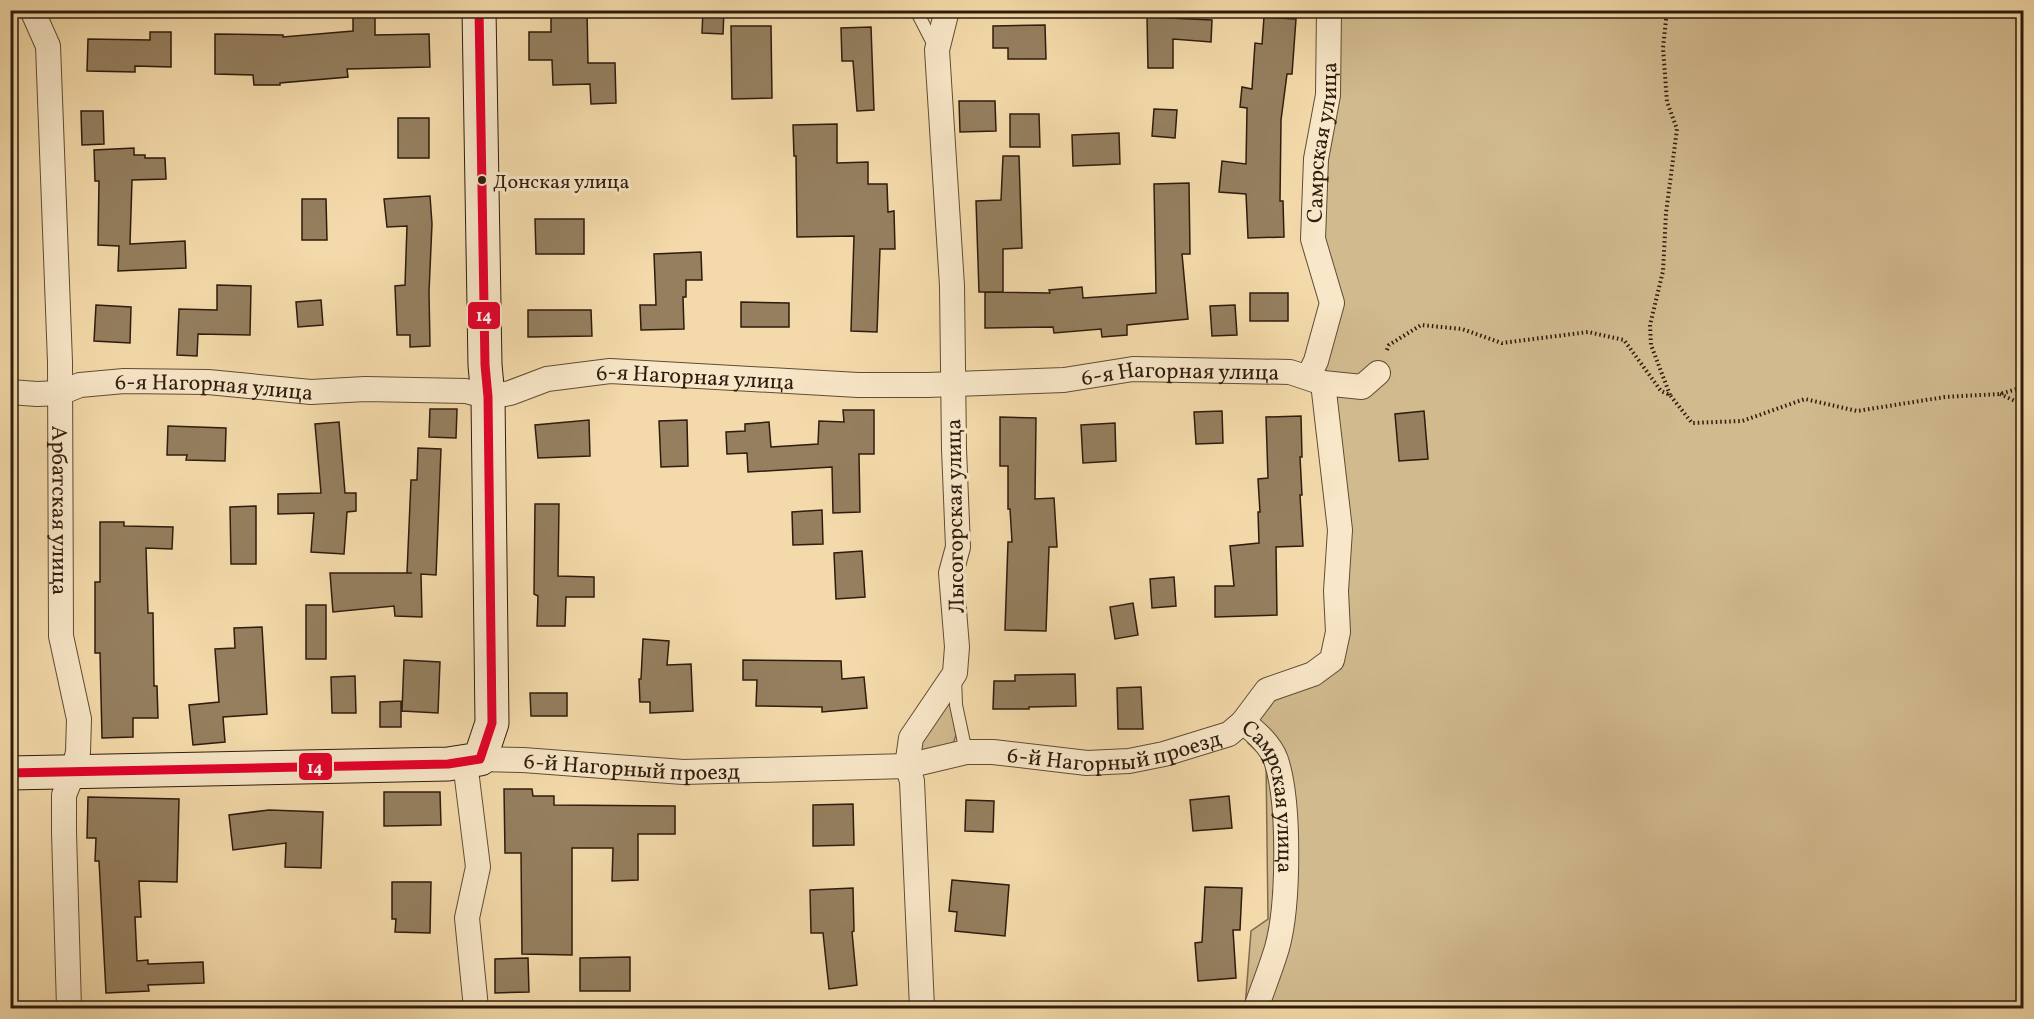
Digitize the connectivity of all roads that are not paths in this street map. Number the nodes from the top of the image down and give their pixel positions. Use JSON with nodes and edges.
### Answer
{"nodes":[{"id":1,"x":32,"y":10,"type":"edge"},
{"id":2,"x":480,"y":10,"type":"edge"},
{"id":3,"x":916,"y":10,"type":"edge"},
{"id":4,"x":947,"y":10,"type":"edge"},
{"id":5,"x":1329,"y":10,"type":"edge"},
{"id":6,"x":937,"y":50,"type":"junction"},
{"id":7,"x":1378,"y":373,"type":"road end"},
{"id":8,"x":1316,"y":380,"type":"junction"},
{"id":9,"x":953,"y":384,"type":"junction"},
{"id":10,"x":10,"y":392,"type":"edge"},
{"id":11,"x":60,"y":393,"type":"junction"},
{"id":12,"x":488,"y":397,"type":"junction"},
{"id":13,"x":955,"y":673,"type":"junction"},
{"id":14,"x":1243,"y":722,"type":"junction"},
{"id":15,"x":966,"y":752,"type":"junction"},
{"id":16,"x":472,"y":761,"type":"junction"},
{"id":17,"x":907,"y":766,"type":"junction"},
{"id":18,"x":10,"y":773,"type":"edge"},
{"id":19,"x":73,"y":773,"type":"junction"},
{"id":20,"x":69,"y":1008,"type":"edge"},
{"id":21,"x":476,"y":1008,"type":"edge"},
{"id":22,"x":922,"y":1008,"type":"edge"},
{"id":23,"x":1256,"y":1008,"type":"edge"}],
"edges":[{"from":1,"to":11,"type":"street","name":"Арбатская улица"},
{"from":2,"to":12,"type":"street"},
{"from":3,"to":6,"type":"lane"},
{"from":4,"to":6,"type":"street","name":"Лысогорская улица"},
{"from":5,"to":8,"type":"street","name":"Самрская улица"},
{"from":6,"to":9,"type":"street","name":"Лысогорская улица"},
{"from":7,"to":8,"type":"street","name":"6-я Нагорная улица"},
{"from":8,"to":9,"type":"street","name":"6-я Нагорная улица"},
{"from":8,"to":14,"type":"street","name":"Самрская улица"},
{"from":9,"to":12,"type":"street","name":"6-я Нагорная улица"},
{"from":9,"to":13,"type":"street","name":"Лысогорская улица"},
{"from":10,"to":11,"type":"street","name":"6-я Нагорная улица"},
{"from":11,"to":12,"type":"street","name":"6-я Нагорная улица"},
{"from":11,"to":19,"type":"street","name":"Арбатская улица"},
{"from":12,"to":16,"type":"street"},
{"from":13,"to":15,"type":"lane"},
{"from":13,"to":17,"type":"street"},
{"from":14,"to":15,"type":"street","name":"6-й Нагорный проезд"},
{"from":14,"to":23,"type":"street","name":"Самрская улица"},
{"from":15,"to":17,"type":"street","name":"6-й Нагорный проезд"},
{"from":16,"to":17,"type":"street","name":"6-й Нагорный проезд"},
{"from":16,"to":19,"type":"street","name":"6-й Нагорный проезд"},
{"from":16,"to":21,"type":"street"},
{"from":17,"to":22,"type":"street"},
{"from":18,"to":19,"type":"street","name":"6-й Нагорный проезд"},
{"from":19,"to":20,"type":"street","name":"Арбатская улица"}]}
